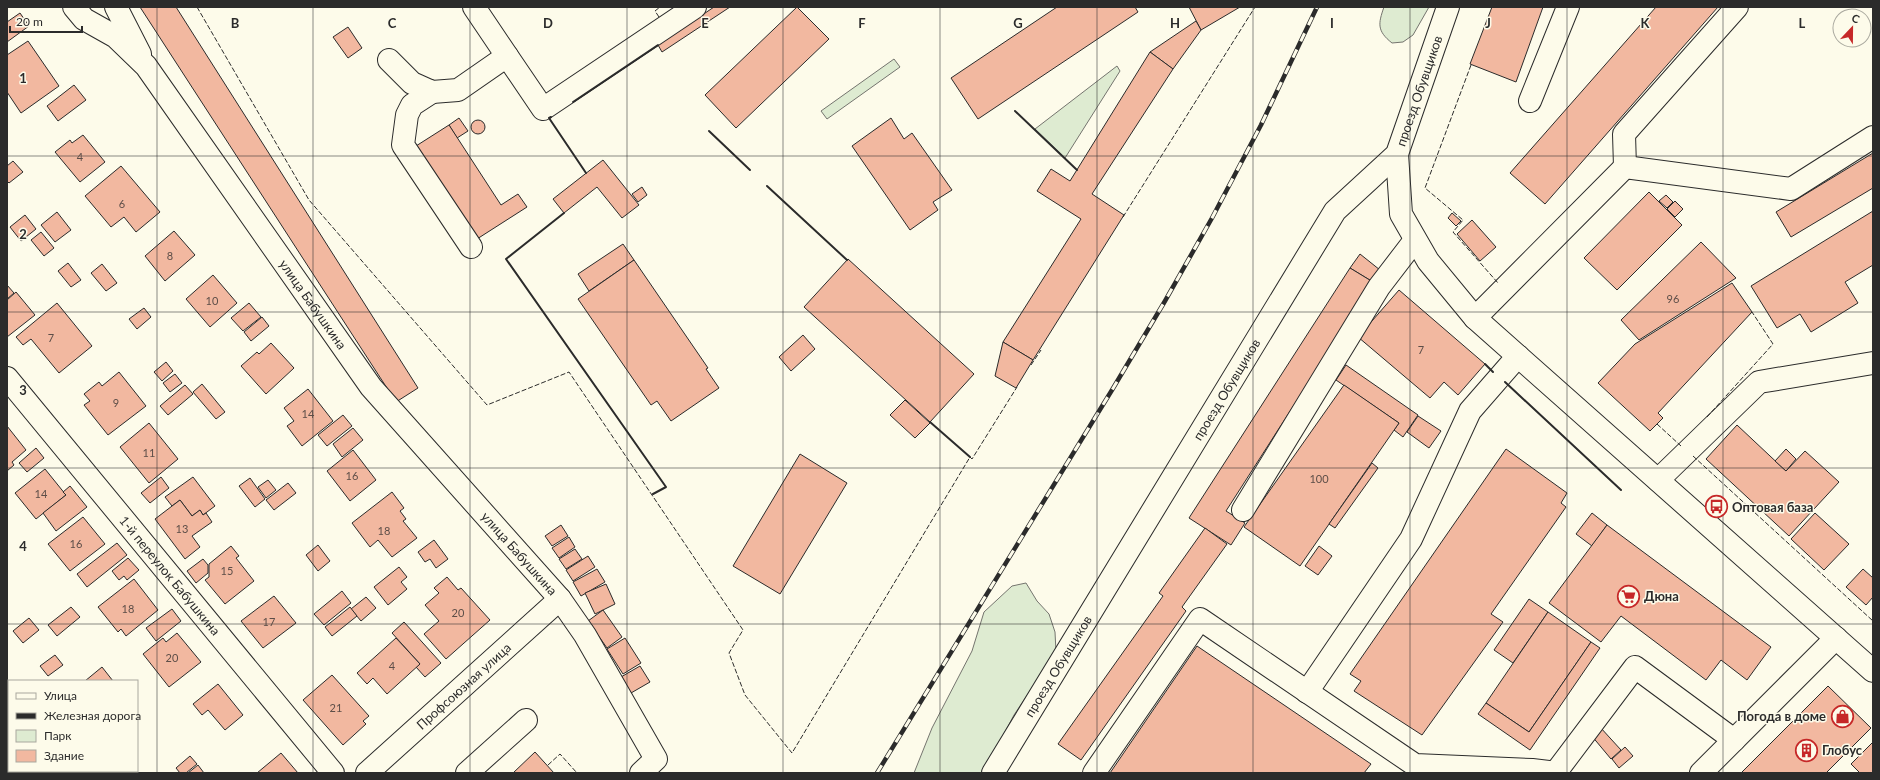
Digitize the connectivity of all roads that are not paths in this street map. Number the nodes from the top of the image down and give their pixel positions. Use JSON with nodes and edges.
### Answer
{"nodes":[{"id":1,"x":74,"y":7,"type":"edge"},
{"id":2,"x":116,"y":7,"type":"edge"},
{"id":3,"x":474,"y":7,"type":"edge"},
{"id":4,"x":694,"y":7,"type":"edge"},
{"id":5,"x":1448,"y":7,"type":"edge"},
{"id":6,"x":1568,"y":7,"type":"edge"},
{"id":7,"x":1737,"y":7,"type":"edge"},
{"id":8,"x":507,"y":56,"type":"junction"},
{"id":9,"x":389,"y":60,"type":"dead end"},
{"id":10,"x":146,"y":66,"type":"junction"},
{"id":11,"x":432,"y":92,"type":"junction"},
{"id":12,"x":1530,"y":101,"type":"dead end"},
{"id":13,"x":1873,"y":137,"type":"edge"},
{"id":14,"x":1397,"y":154,"type":"junction"},
{"id":15,"x":1625,"y":167,"type":"junction"},
{"id":16,"x":1416,"y":240,"type":"junction"},
{"id":17,"x":471,"y":247,"type":"dead end"},
{"id":18,"x":1475,"y":318,"type":"junction"},
{"id":19,"x":1518,"y":356,"type":"junction"},
{"id":20,"x":1873,"y":364,"type":"edge"},
{"id":21,"x":7,"y":378,"type":"edge"},
{"id":22,"x":1658,"y":480,"type":"junction"},
{"id":23,"x":1243,"y":510,"type":"dead end"},
{"id":24,"x":560,"y":599,"type":"junction"},
{"id":25,"x":1836,"y":638,"type":"junction"},
{"id":26,"x":1873,"y":671,"type":"edge"},
{"id":27,"x":1307,"y":692,"type":"junction"},
{"id":28,"x":526,"y":720,"type":"dead end"},
{"id":29,"x":1734,"y":740,"type":"junction"},
{"id":30,"x":1414,"y":769,"type":"edge"},
{"id":31,"x":332,"y":773,"type":"edge"},
{"id":32,"x":367,"y":773,"type":"edge"},
{"id":33,"x":467,"y":773,"type":"edge"},
{"id":34,"x":641,"y":773,"type":"edge"},
{"id":35,"x":994,"y":773,"type":"edge"},
{"id":36,"x":1094,"y":773,"type":"edge"},
{"id":37,"x":1556,"y":773,"type":"edge"},
{"id":38,"x":1701,"y":773,"type":"edge"}],
"edges":[{"from":1,"to":10,"type":"street","name":"улица Бабушкина"},
{"from":2,"to":10,"type":"street"},
{"from":3,"to":8,"type":"street"},
{"from":4,"to":8,"type":"street"},
{"from":5,"to":14,"type":"street","name":"проезд Обувщиков"},
{"from":6,"to":12,"type":"street"},
{"from":7,"to":15,"type":"street"},
{"from":8,"to":11,"type":"street"},
{"from":9,"to":11,"type":"street"},
{"from":10,"to":24,"type":"street","name":"улица Бабушкина"},
{"from":11,"to":17,"type":"street"},
{"from":13,"to":15,"type":"street"},
{"from":14,"to":16,"type":"street"},
{"from":14,"to":35,"type":"street","name":"проезд Обувщиков"},
{"from":15,"to":18,"type":"street"},
{"from":16,"to":18,"type":"street"},
{"from":16,"to":23,"type":"street"},
{"from":18,"to":19,"type":"street"},
{"from":19,"to":22,"type":"street"},
{"from":19,"to":27,"type":"street"},
{"from":20,"to":22,"type":"street"},
{"from":21,"to":31,"type":"street","name":"1-й переулок Бабушкина"},
{"from":22,"to":25,"type":"street"},
{"from":24,"to":32,"type":"street","name":"Профсоюзная улица"},
{"from":24,"to":34,"type":"street","name":"улица Бабушкина"},
{"from":25,"to":26,"type":"street"},
{"from":25,"to":29,"type":"street"},
{"from":27,"to":30,"type":"street"},
{"from":27,"to":36,"type":"street"},
{"from":28,"to":33,"type":"street"},
{"from":29,"to":37,"type":"street"},
{"from":29,"to":38,"type":"street"},
{"from":30,"to":37,"type":"street"}]}
